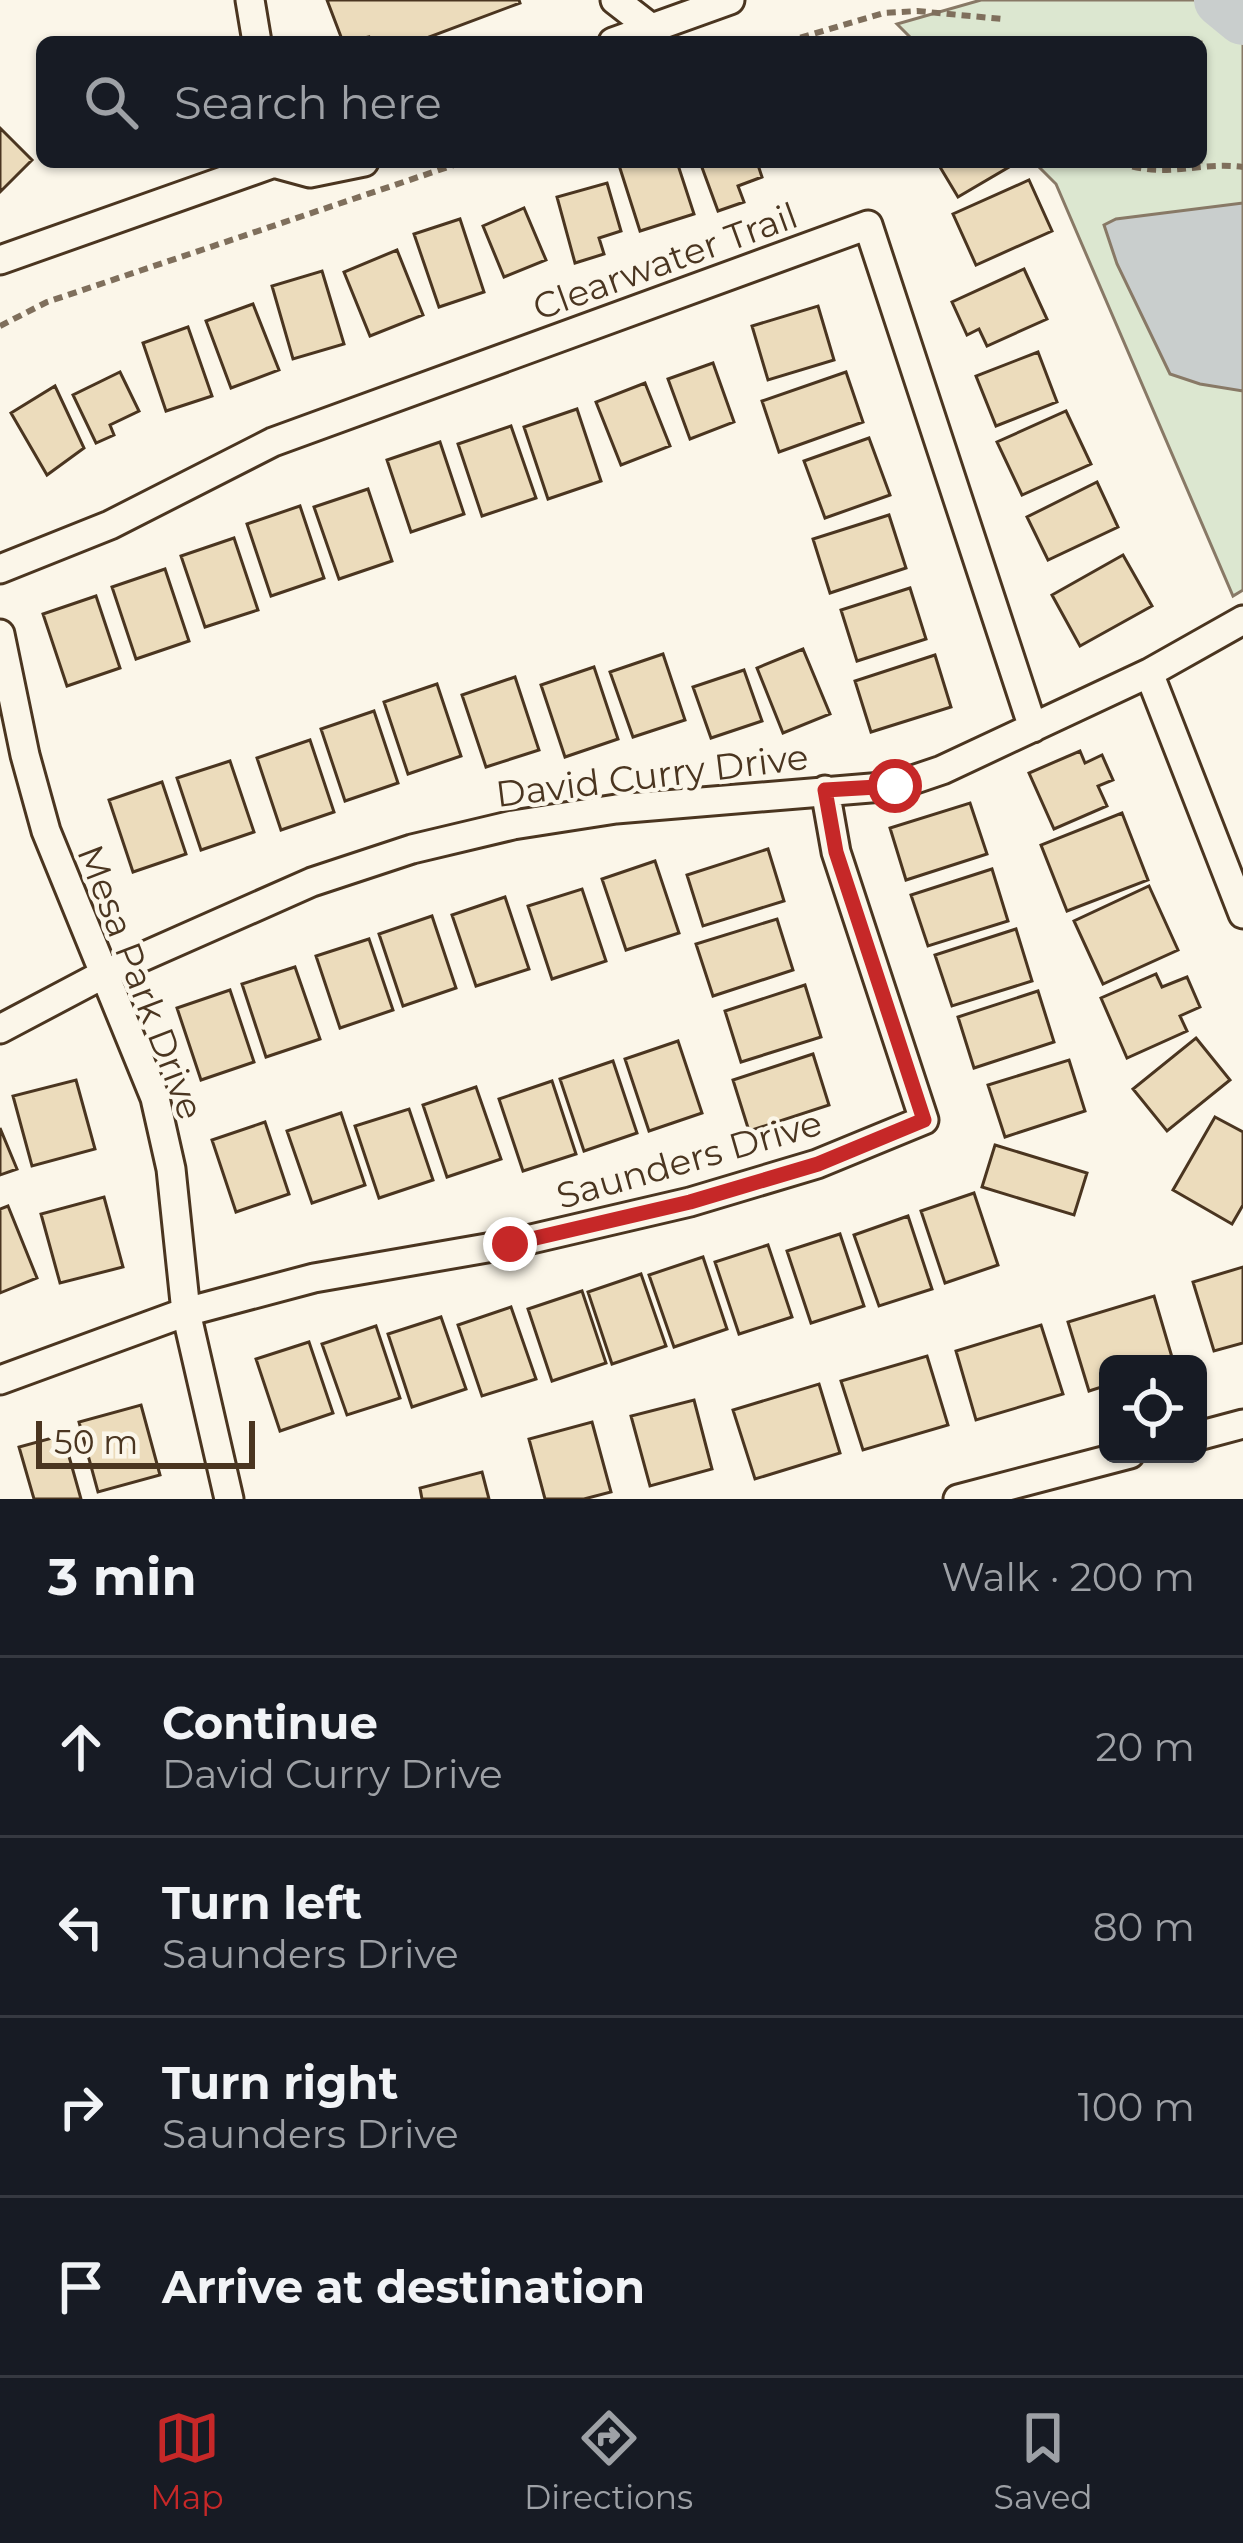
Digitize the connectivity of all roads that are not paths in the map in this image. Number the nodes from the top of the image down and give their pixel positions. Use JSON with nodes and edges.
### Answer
{"nodes":[{"id":1,"x":250,"y":0,"type":"edge"},
{"id":2,"x":616,"y":0,"type":"edge"},
{"id":3,"x":730,"y":0,"type":"edge"},
{"id":4,"x":651,"y":28,"type":"junction"},
{"id":5,"x":256,"y":36,"type":"edge"},
{"id":6,"x":629,"y":36,"type":"edge"},
{"id":7,"x":263,"y":168,"type":"edge"},
{"id":8,"x":294,"y":168,"type":"edge"},
{"id":9,"x":335,"y":168,"type":"edge"},
{"id":10,"x":0,"y":260,"type":"edge"},
{"id":11,"x":0,"y":569,"type":"edge"},
{"id":12,"x":1243,"y":620,"type":"edge"},
{"id":13,"x":0,"y":634,"type":"edge"},
{"id":14,"x":1149,"y":674,"type":"junction"},
{"id":15,"x":1033,"y":728,"type":"junction"},
{"id":16,"x":825,"y":790,"type":"junction"},
{"id":17,"x":1243,"y":914,"type":"edge"},
{"id":18,"x":104,"y":974,"type":"junction"},
{"id":19,"x":0,"y":1029,"type":"edge"},
{"id":20,"x":186,"y":1312,"type":"junction"},
{"id":21,"x":0,"y":1380,"type":"edge"},
{"id":22,"x":1243,"y":1424,"type":"edge"},
{"id":23,"x":1207,"y":1434,"type":"edge"},
{"id":24,"x":1099,"y":1462,"type":"edge"},
{"id":25,"x":229,"y":1499,"type":"edge"},
{"id":26,"x":958,"y":1499,"type":"edge"}],
"edges":[{"from":1,"to":5,"type":"street"},
{"from":2,"to":4,"type":"street"},
{"from":3,"to":4,"type":"street"},
{"from":4,"to":6,"type":"street"},
{"from":7,"to":10,"type":"street"},
{"from":8,"to":9,"type":"street"},
{"from":11,"to":15,"type":"street","name":"Clearwater Trail"},
{"from":12,"to":14,"type":"street","name":"David Curry Drive"},
{"from":13,"to":18,"type":"street","name":"Mesa Park Drive"},
{"from":14,"to":15,"type":"street","name":"David Curry Drive"},
{"from":14,"to":17,"type":"street"},
{"from":15,"to":16,"type":"street","name":"David Curry Drive"},
{"from":16,"to":18,"type":"street","name":"David Curry Drive"},
{"from":16,"to":20,"type":"street","name":"Saunders Drive"},
{"from":18,"to":19,"type":"street","name":"David Curry Drive"},
{"from":18,"to":20,"type":"street","name":"Mesa Park Drive"},
{"from":20,"to":21,"type":"street","name":"Saunders Drive"},
{"from":20,"to":25,"type":"street","name":"Mesa Park Drive"},
{"from":22,"to":23,"type":"street"},
{"from":24,"to":26,"type":"street"}]}
